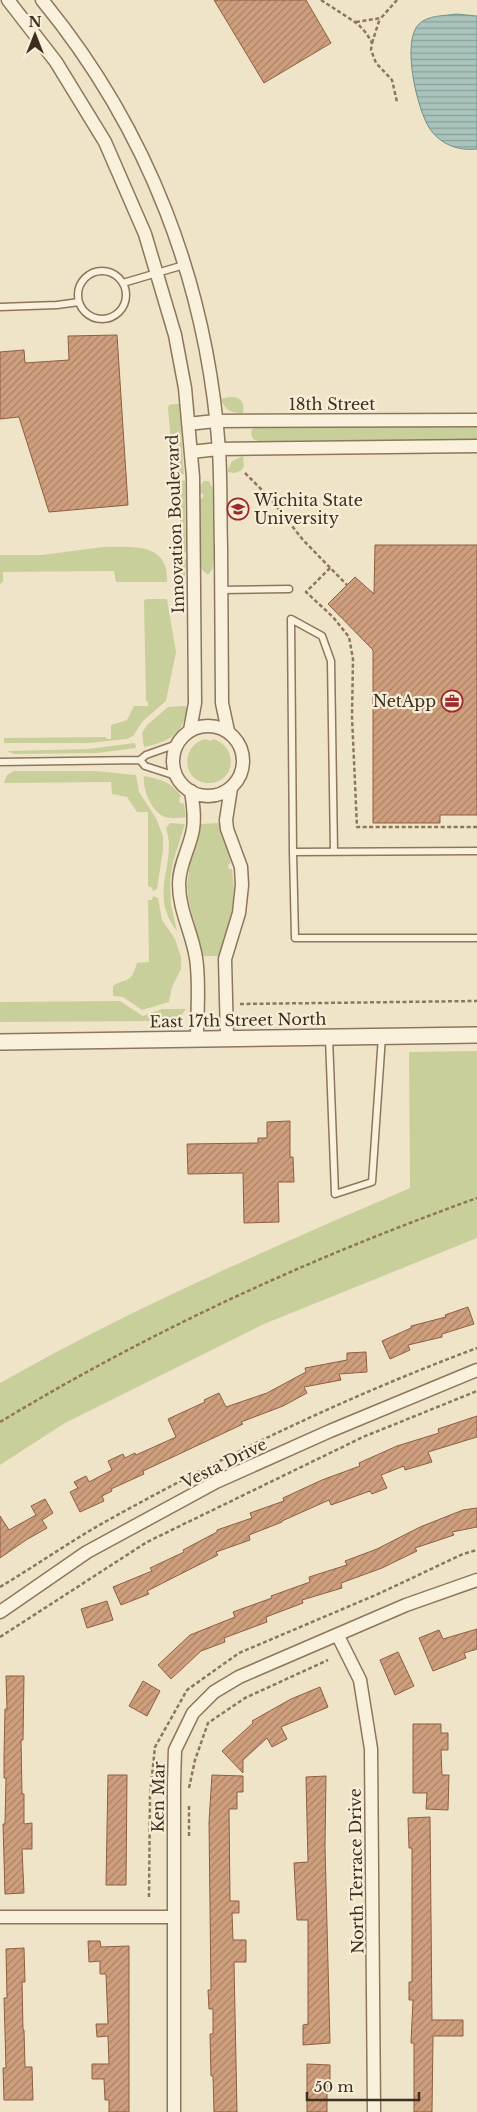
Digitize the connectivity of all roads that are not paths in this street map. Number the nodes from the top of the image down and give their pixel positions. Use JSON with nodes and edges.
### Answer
{"nodes":[{"id":1,"x":8,"y":0,"type":"edge"},
{"id":2,"x":42,"y":0,"type":"edge"},
{"id":3,"x":184,"y":265,"type":"junction"},
{"id":4,"x":157,"y":272,"type":"junction"},
{"id":5,"x":124,"y":283,"type":"junction"},
{"id":6,"x":79,"y":302,"type":"junction"},
{"id":7,"x":0,"y":307,"type":"edge"},
{"id":8,"x":477,"y":420,"type":"edge"},
{"id":9,"x":216,"y":421,"type":"junction"},
{"id":10,"x":188,"y":424,"type":"junction"},
{"id":11,"x":477,"y":446,"type":"edge"},
{"id":12,"x":218,"y":449,"type":"junction"},
{"id":13,"x":190,"y":452,"type":"junction"},
{"id":14,"x":289,"y":589,"type":"dead end"},
{"id":15,"x":221,"y":590,"type":"junction"},
{"id":16,"x":190,"y":730,"type":"junction"},
{"id":17,"x":228,"y":731,"type":"junction"},
{"id":18,"x":177,"y":744,"type":"junction"},
{"id":19,"x":140,"y":760,"type":"junction"},
{"id":20,"x":0,"y":762,"type":"edge"},
{"id":21,"x":176,"y":776,"type":"junction"},
{"id":22,"x":231,"y":788,"type":"junction"},
{"id":23,"x":191,"y":791,"type":"junction"},
{"id":24,"x":477,"y":851,"type":"edge"},
{"id":25,"x":293,"y":852,"type":"junction"},
{"id":26,"x":334,"y":852,"type":"junction"},
{"id":27,"x":477,"y":938,"type":"edge"},
{"id":28,"x":477,"y":1035,"type":"edge"},
{"id":29,"x":382,"y":1036,"type":"junction"},
{"id":30,"x":329,"y":1037,"type":"junction"},
{"id":31,"x":197,"y":1038,"type":"junction"},
{"id":32,"x":227,"y":1038,"type":"junction"},
{"id":33,"x":0,"y":1042,"type":"edge"},
{"id":34,"x":477,"y":1370,"type":"edge"},
{"id":35,"x":477,"y":1580,"type":"edge"},
{"id":36,"x":0,"y":1612,"type":"edge"},
{"id":37,"x":338,"y":1636,"type":"junction"},
{"id":38,"x":173,"y":1917,"type":"junction"},
{"id":39,"x":0,"y":1918,"type":"edge"},
{"id":40,"x":174,"y":2112,"type":"edge"},
{"id":41,"x":374,"y":2112,"type":"edge"}],
"edges":[{"from":1,"to":4,"type":"street","name":"Innovation Boulevard"},
{"from":2,"to":3,"type":"street"},
{"from":3,"to":4,"type":"lane"},
{"from":3,"to":9,"type":"street"},
{"from":4,"to":5,"type":"lane"},
{"from":4,"to":10,"type":"street","name":"Innovation Boulevard"},
{"from":5,"to":6,"type":"lane"},
{"from":5,"to":6,"type":"lane"},
{"from":6,"to":7,"type":"lane"},
{"from":8,"to":9,"type":"street","name":"18th Street"},
{"from":9,"to":10,"type":"street","name":"18th Street"},
{"from":9,"to":12,"type":"street"},
{"from":10,"to":13,"type":"street","name":"Innovation Boulevard"},
{"from":11,"to":12,"type":"street"},
{"from":12,"to":13,"type":"street"},
{"from":12,"to":15,"type":"street"},
{"from":13,"to":16,"type":"street","name":"Innovation Boulevard"},
{"from":14,"to":15,"type":"lane"},
{"from":15,"to":17,"type":"street"},
{"from":16,"to":17,"type":"street"},
{"from":16,"to":18,"type":"street"},
{"from":17,"to":22,"type":"street"},
{"from":18,"to":19,"type":"lane"},
{"from":18,"to":21,"type":"street"},
{"from":19,"to":20,"type":"lane"},
{"from":19,"to":21,"type":"lane"},
{"from":21,"to":23,"type":"street"},
{"from":22,"to":23,"type":"street"},
{"from":22,"to":32,"type":"street"},
{"from":23,"to":31,"type":"street"},
{"from":24,"to":26,"type":"lane"},
{"from":25,"to":26,"type":"lane"},
{"from":25,"to":26,"type":"lane"},
{"from":25,"to":27,"type":"lane"},
{"from":28,"to":29,"type":"street","name":"East 17th Street North"},
{"from":29,"to":30,"type":"street","name":"East 17th Street North"},
{"from":29,"to":30,"type":"lane"},
{"from":30,"to":32,"type":"street","name":"East 17th Street North"},
{"from":31,"to":32,"type":"street","name":"East 17th Street North"},
{"from":31,"to":33,"type":"street","name":"East 17th Street North"},
{"from":34,"to":36,"type":"street","name":"Vesta Drive"},
{"from":35,"to":37,"type":"street","name":"Ken Mar"},
{"from":37,"to":38,"type":"street","name":"Ken Mar"},
{"from":37,"to":41,"type":"street","name":"North Terrace Drive"},
{"from":38,"to":39,"type":"street"},
{"from":38,"to":40,"type":"street","name":"Ken Mar"}]}
